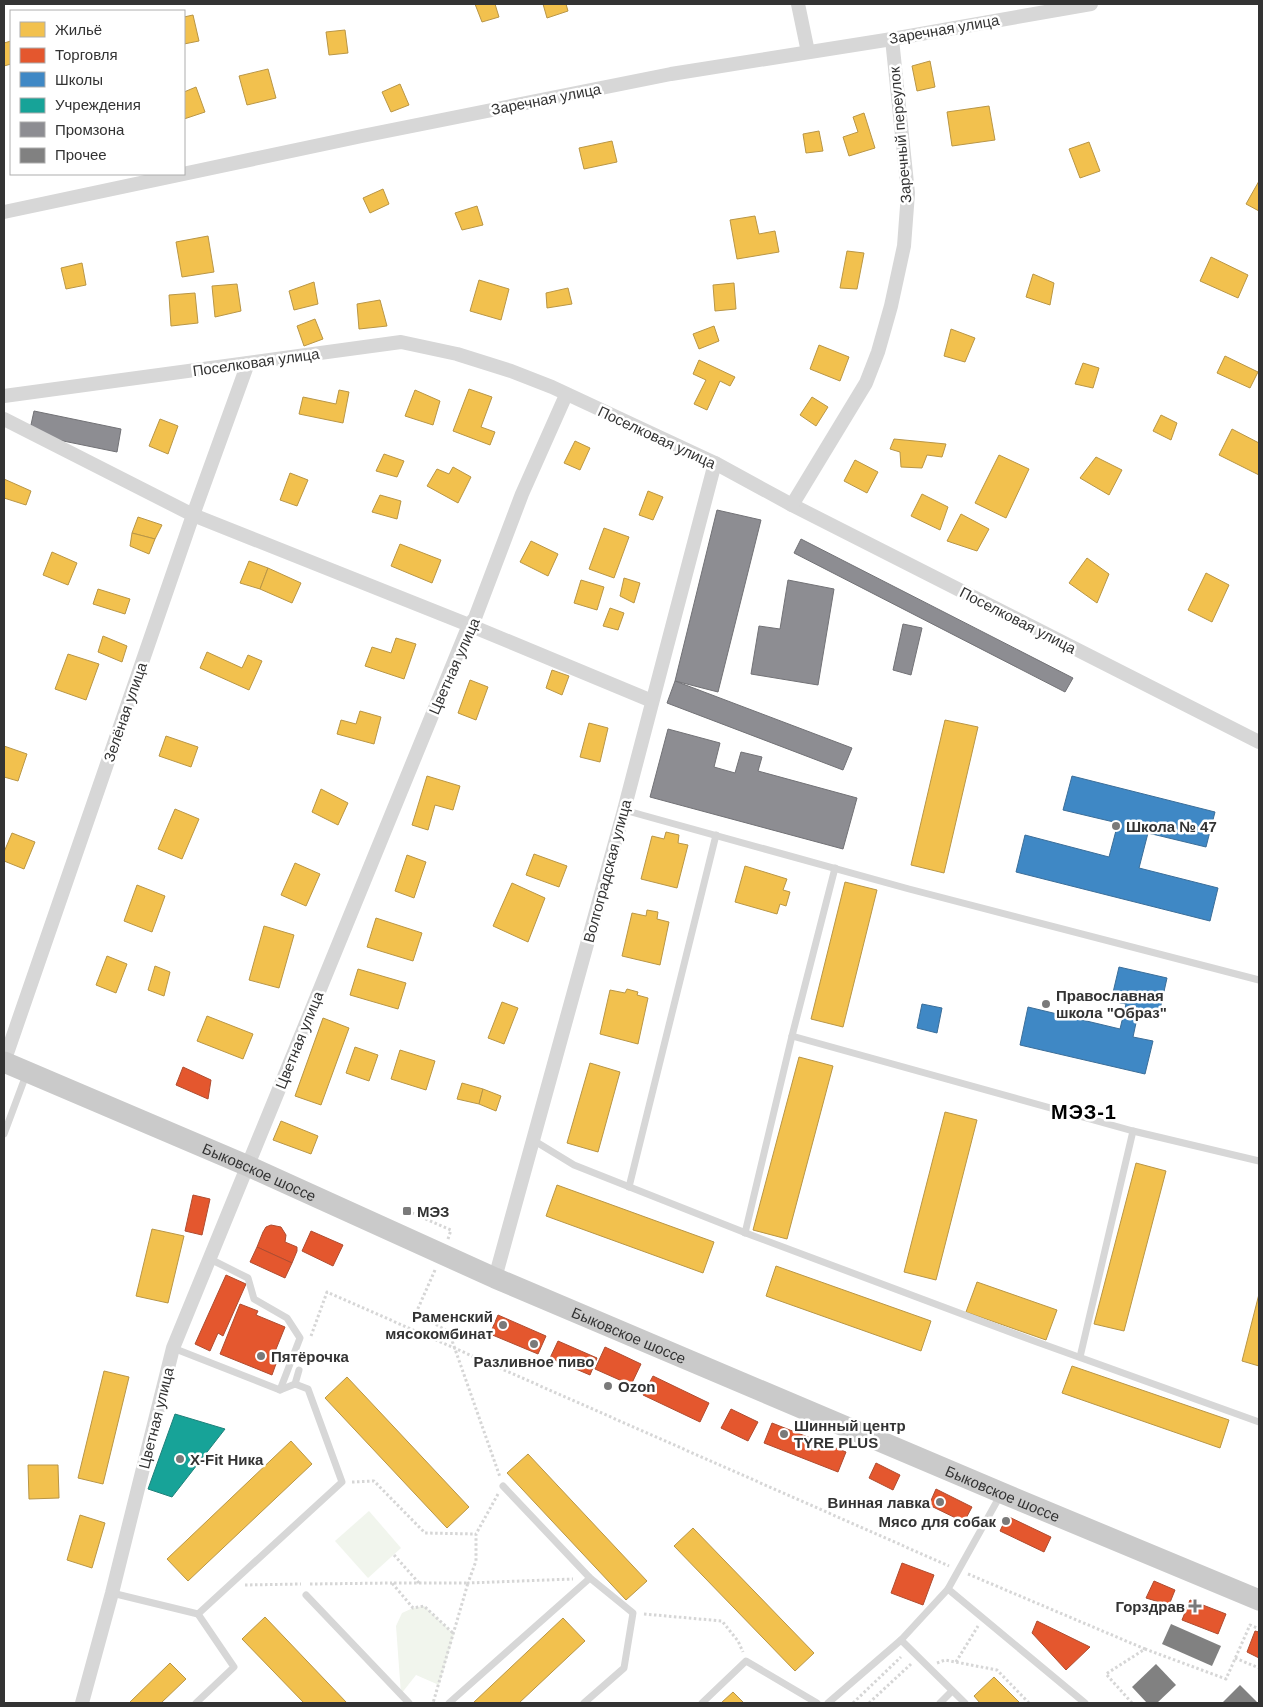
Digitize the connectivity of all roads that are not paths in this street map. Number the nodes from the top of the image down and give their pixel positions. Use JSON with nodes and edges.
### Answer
{"nodes":[{"id":1,"x":798,"y":4,"type":"edge"},
{"id":2,"x":1091,"y":4,"type":"edge"},
{"id":3,"x":1066,"y":6,"type":"edge"},
{"id":4,"x":892,"y":39,"type":"junction"},
{"id":5,"x":808,"y":52,"type":"junction"},
{"id":6,"x":185,"y":174,"type":"edge"},
{"id":7,"x":178,"y":175,"type":"edge"},
{"id":8,"x":4,"y":212,"type":"edge"},
{"id":9,"x":248,"y":363,"type":"junction"},
{"id":10,"x":566,"y":394,"type":"junction"},
{"id":11,"x":4,"y":396,"type":"edge"},
{"id":12,"x":4,"y":419,"type":"edge"},
{"id":13,"x":715,"y":463,"type":"junction"},
{"id":14,"x":792,"y":505,"type":"junction"},
{"id":15,"x":193,"y":515,"type":"junction"},
{"id":16,"x":469,"y":625,"type":"junction"},
{"id":17,"x":652,"y":701,"type":"junction"},
{"id":18,"x":1259,"y":742,"type":"edge"},
{"id":19,"x":624,"y":810,"type":"junction"},
{"id":20,"x":716,"y":835,"type":"junction"},
{"id":21,"x":835,"y":868,"type":"junction"},
{"id":22,"x":1259,"y":980,"type":"edge"},
{"id":23,"x":792,"y":1036,"type":"junction"},
{"id":24,"x":4,"y":1062,"type":"edge"},
{"id":25,"x":27,"y":1072,"type":"junction"},
{"id":26,"x":5,"y":1129,"type":"edge"},
{"id":27,"x":1133,"y":1130,"type":"junction"},
{"id":28,"x":532,"y":1140,"type":"junction"},
{"id":29,"x":1259,"y":1161,"type":"edge"},
{"id":30,"x":248,"y":1166,"type":"junction"},
{"id":31,"x":629,"y":1187,"type":"junction"},
{"id":32,"x":745,"y":1233,"type":"junction"},
{"id":33,"x":210,"y":1259,"type":"junction"},
{"id":34,"x":495,"y":1278,"type":"junction"},
{"id":35,"x":173,"y":1348,"type":"junction"},
{"id":36,"x":1080,"y":1357,"type":"junction"},
{"id":37,"x":299,"y":1370,"type":"dead end"},
{"id":38,"x":295,"y":1384,"type":"junction"},
{"id":39,"x":280,"y":1390,"type":"junction"},
{"id":40,"x":1259,"y":1422,"type":"edge"},
{"id":41,"x":503,"y":1486,"type":"road end"},
{"id":42,"x":1002,"y":1493,"type":"junction"},
{"id":43,"x":590,"y":1578,"type":"junction"},
{"id":44,"x":948,"y":1588,"type":"junction"},
{"id":45,"x":112,"y":1593,"type":"junction"},
{"id":46,"x":306,"y":1596,"type":"dead end"},
{"id":47,"x":1259,"y":1600,"type":"edge"},
{"id":48,"x":198,"y":1614,"type":"junction"},
{"id":49,"x":901,"y":1640,"type":"junction"},
{"id":50,"x":952,"y":1691,"type":"junction"},
{"id":51,"x":82,"y":1703,"type":"edge"},
{"id":52,"x":196,"y":1703,"type":"edge"},
{"id":53,"x":409,"y":1703,"type":"edge"},
{"id":54,"x":449,"y":1703,"type":"edge"},
{"id":55,"x":584,"y":1703,"type":"edge"},
{"id":56,"x":702,"y":1703,"type":"edge"},
{"id":57,"x":817,"y":1703,"type":"edge"},
{"id":58,"x":828,"y":1703,"type":"edge"},
{"id":59,"x":940,"y":1703,"type":"edge"},
{"id":60,"x":964,"y":1703,"type":"edge"},
{"id":61,"x":1085,"y":1703,"type":"edge"}],
"edges":[{"from":1,"to":5,"type":"street"},
{"from":2,"to":3,"type":"street","name":"Заречная улица"},
{"from":3,"to":4,"type":"street","name":"Заречная улица"},
{"from":4,"to":5,"type":"street","name":"Заречная улица"},
{"from":4,"to":14,"type":"street","name":"Заречный переулок"},
{"from":5,"to":6,"type":"street","name":"Заречная улица"},
{"from":7,"to":8,"type":"street","name":"Заречная улица"},
{"from":9,"to":10,"type":"street","name":"Поселковая улица"},
{"from":9,"to":11,"type":"street","name":"Поселковая улица"},
{"from":9,"to":15,"type":"street","name":"Зелёная улица"},
{"from":10,"to":13,"type":"street","name":"Поселковая улица"},
{"from":10,"to":16,"type":"street","name":"Цветная улица"},
{"from":12,"to":15,"type":"street"},
{"from":13,"to":14,"type":"street","name":"Поселковая улица"},
{"from":13,"to":17,"type":"street","name":"Волгоградская улица"},
{"from":14,"to":18,"type":"street","name":"Поселковая улица"},
{"from":15,"to":16,"type":"street"},
{"from":15,"to":24,"type":"street","name":"Зелёная улица"},
{"from":16,"to":17,"type":"street"},
{"from":16,"to":30,"type":"street","name":"Цветная улица"},
{"from":17,"to":19,"type":"street","name":"Волгоградская улица"},
{"from":19,"to":20,"type":"lane"},
{"from":19,"to":28,"type":"street","name":"Волгоградская улица"},
{"from":20,"to":21,"type":"lane"},
{"from":20,"to":31,"type":"lane"},
{"from":21,"to":22,"type":"lane"},
{"from":21,"to":23,"type":"lane"},
{"from":23,"to":27,"type":"lane"},
{"from":23,"to":32,"type":"lane"},
{"from":24,"to":25,"type":"main road","name":"Быковское шоссе"},
{"from":25,"to":26,"type":"lane"},
{"from":25,"to":30,"type":"main road","name":"Быковское шоссе"},
{"from":27,"to":29,"type":"lane"},
{"from":27,"to":36,"type":"lane"},
{"from":28,"to":31,"type":"lane"},
{"from":28,"to":34,"type":"street","name":"Волгоградская улица"},
{"from":30,"to":33,"type":"street","name":"Цветная улица"},
{"from":30,"to":34,"type":"main road","name":"Быковское шоссе"},
{"from":31,"to":32,"type":"lane"},
{"from":32,"to":36,"type":"lane"},
{"from":33,"to":35,"type":"street","name":"Цветная улица"},
{"from":33,"to":39,"type":"lane"},
{"from":34,"to":42,"type":"main road","name":"Быковское шоссе"},
{"from":35,"to":39,"type":"lane"},
{"from":35,"to":45,"type":"street","name":"Цветная улица"},
{"from":36,"to":40,"type":"lane"},
{"from":37,"to":38,"type":"lane"},
{"from":38,"to":39,"type":"lane"},
{"from":38,"to":48,"type":"lane"},
{"from":41,"to":43,"type":"lane"},
{"from":42,"to":44,"type":"lane"},
{"from":42,"to":47,"type":"main road","name":"Быковское шоссе"},
{"from":43,"to":54,"type":"lane"},
{"from":43,"to":55,"type":"lane"},
{"from":44,"to":49,"type":"lane"},
{"from":44,"to":61,"type":"lane"},
{"from":45,"to":48,"type":"lane"},
{"from":45,"to":51,"type":"street","name":"Цветная улица"},
{"from":46,"to":53,"type":"lane"},
{"from":48,"to":52,"type":"lane"},
{"from":49,"to":50,"type":"lane"},
{"from":49,"to":58,"type":"lane"},
{"from":50,"to":59,"type":"lane"},
{"from":50,"to":60,"type":"lane"},
{"from":56,"to":57,"type":"lane"}]}
